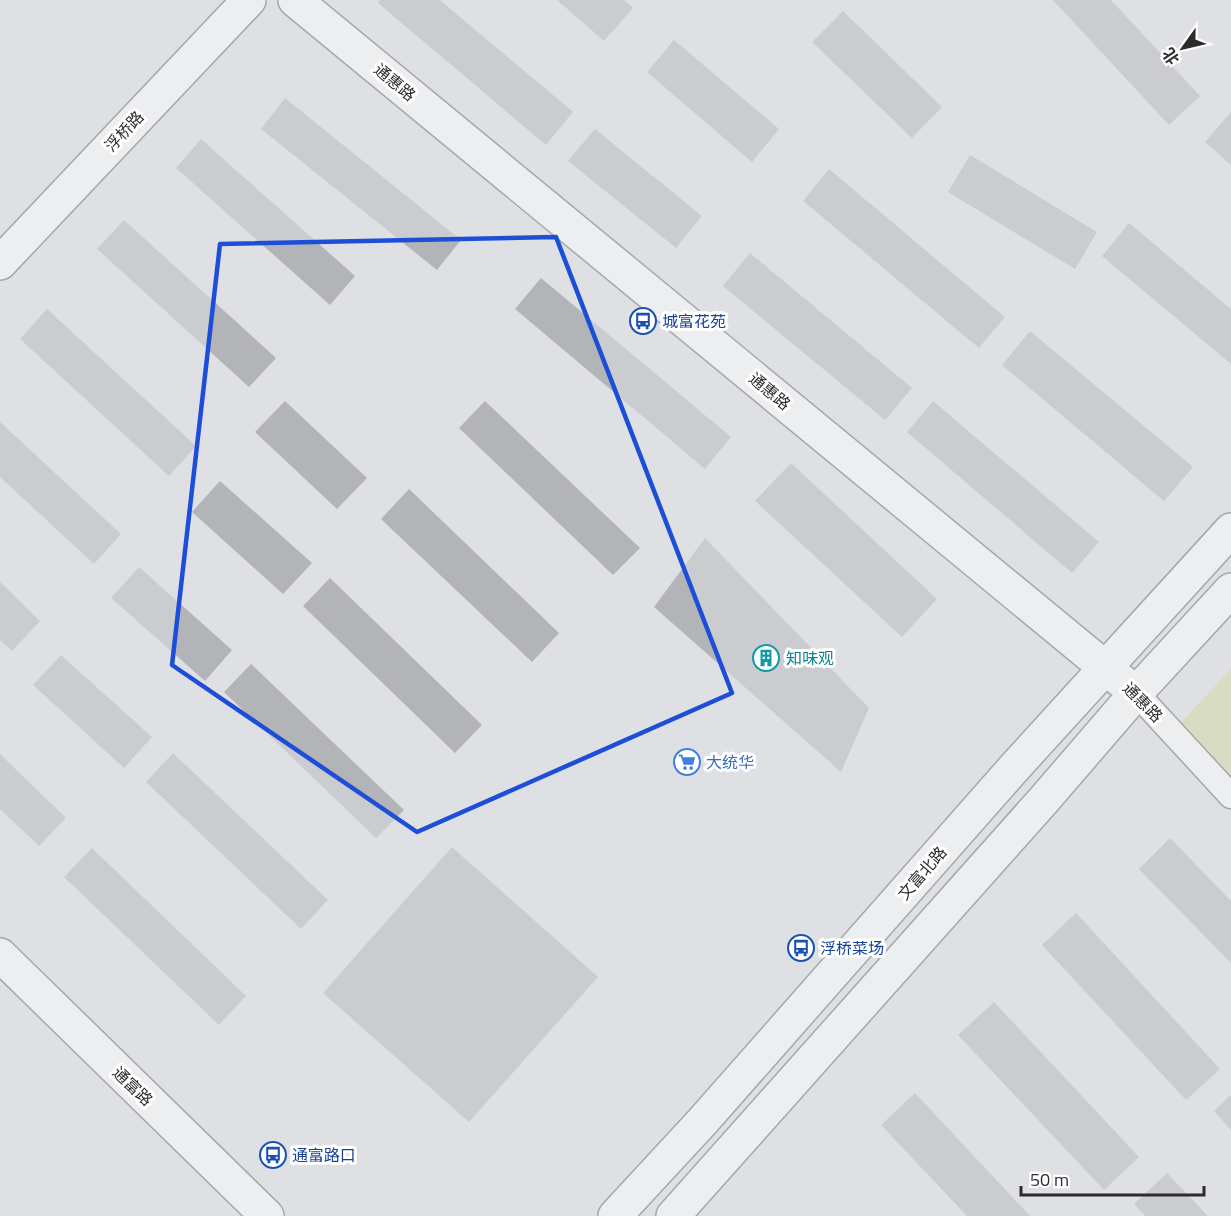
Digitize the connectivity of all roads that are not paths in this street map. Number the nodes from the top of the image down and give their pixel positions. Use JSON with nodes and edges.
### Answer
{"nodes":[{"id":1,"x":249,"y":0,"type":"edge"},
{"id":2,"x":295,"y":0,"type":"edge"},
{"id":3,"x":0,"y":263,"type":"edge"},
{"id":4,"x":1231,"y":530,"type":"edge"},
{"id":5,"x":1231,"y":590,"type":"edge"},
{"id":6,"x":1105,"y":668,"type":"junction"},
{"id":7,"x":1136,"y":693,"type":"junction"},
{"id":8,"x":1231,"y":796,"type":"edge"},
{"id":9,"x":0,"y":955,"type":"edge"},
{"id":10,"x":267,"y":1216,"type":"edge"},
{"id":11,"x":615,"y":1216,"type":"edge"},
{"id":12,"x":673,"y":1216,"type":"edge"}],
"edges":[{"from":1,"to":3,"type":"main road","name":"浮桥路"},
{"from":2,"to":6,"type":"main road","name":"通惠路"},
{"from":4,"to":6,"type":"main road","name":"文富北路"},
{"from":5,"to":7,"type":"main road"},
{"from":6,"to":7,"type":"main road","name":"通惠路"},
{"from":6,"to":11,"type":"main road","name":"文富北路"},
{"from":7,"to":8,"type":"street","name":"通惠路"},
{"from":7,"to":12,"type":"main road"},
{"from":9,"to":10,"type":"main road","name":"通富路"}]}
